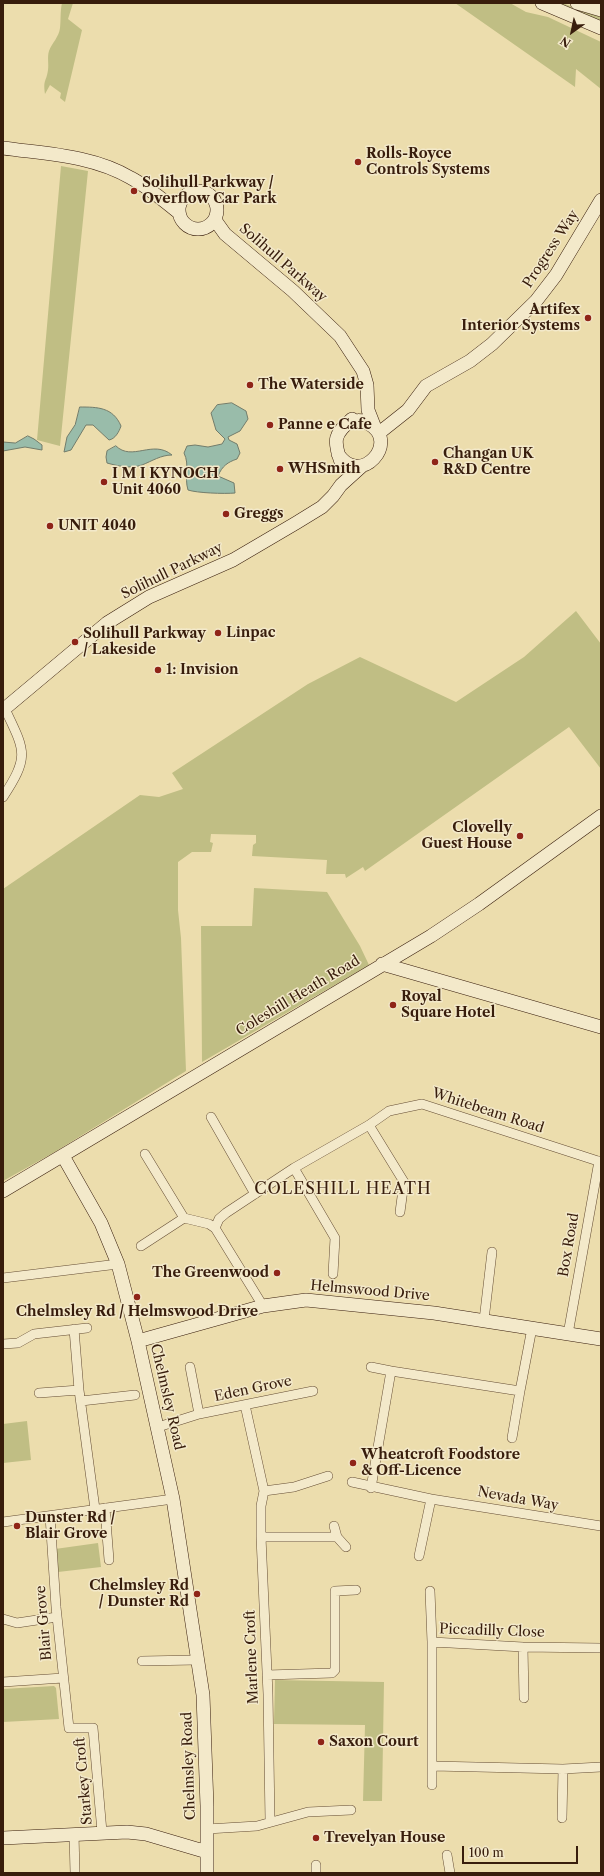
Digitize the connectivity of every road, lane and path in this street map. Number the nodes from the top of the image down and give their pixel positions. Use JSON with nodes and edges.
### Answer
{"nodes":[{"id":1,"x":542,"y":3,"type":"edge"},
{"id":2,"x":578,"y":3,"type":"edge"},
{"id":3,"x":601,"y":10,"type":"edge"},
{"id":4,"x":601,"y":28,"type":"edge"},
{"id":5,"x":3,"y":148,"type":"edge"},
{"id":6,"x":184,"y":196,"type":"junction"},
{"id":7,"x":162,"y":198,"type":"junction"},
{"id":8,"x":601,"y":200,"type":"edge"},
{"id":9,"x":178,"y":212,"type":"junction"},
{"id":10,"x":211,"y":224,"type":"junction"},
{"id":11,"x":367,"y":396,"type":"junction"},
{"id":12,"x":346,"y":424,"type":"junction"},
{"id":13,"x":377,"y":431,"type":"junction"},
{"id":14,"x":338,"y":454,"type":"junction"},
{"id":15,"x":362,"y":466,"type":"junction"},
{"id":16,"x":341,"y":485,"type":"junction"},
{"id":17,"x":4,"y":710,"type":"edge"},
{"id":18,"x":3,"y":796,"type":"edge"},
{"id":19,"x":601,"y":816,"type":"edge"},
{"id":20,"x":382,"y":964,"type":"junction"},
{"id":21,"x":601,"y":1028,"type":"edge"},
{"id":22,"x":211,"y":1117,"type":"dead end"},
{"id":23,"x":369,"y":1125,"type":"junction"},
{"id":24,"x":145,"y":1154,"type":"dead end"},
{"id":25,"x":63,"y":1156,"type":"junction"},
{"id":26,"x":600,"y":1162,"type":"edge"},
{"id":27,"x":294,"y":1168,"type":"junction"},
{"id":28,"x":3,"y":1191,"type":"edge"},
{"id":29,"x":255,"y":1194,"type":"junction"},
{"id":30,"x":400,"y":1212,"type":"dead end"},
{"id":31,"x":184,"y":1218,"type":"junction"},
{"id":32,"x":215,"y":1228,"type":"junction"},
{"id":33,"x":141,"y":1246,"type":"dead end"},
{"id":34,"x":492,"y":1252,"type":"dead end"},
{"id":35,"x":118,"y":1264,"type":"junction"},
{"id":36,"x":333,"y":1274,"type":"dead end"},
{"id":37,"x":3,"y":1278,"type":"edge"},
{"id":38,"x":263,"y":1306,"type":"junction"},
{"id":39,"x":484,"y":1320,"type":"junction"},
{"id":40,"x":87,"y":1328,"type":"dead end"},
{"id":41,"x":532,"y":1328,"type":"junction"},
{"id":42,"x":74,"y":1329,"type":"junction"},
{"id":43,"x":568,"y":1334,"type":"junction"},
{"id":44,"x":601,"y":1339,"type":"edge"},
{"id":45,"x":138,"y":1341,"type":"junction"},
{"id":46,"x":3,"y":1344,"type":"edge"},
{"id":47,"x":190,"y":1367,"type":"dead end"},
{"id":48,"x":371,"y":1367,"type":"dead end"},
{"id":49,"x":391,"y":1371,"type":"junction"},
{"id":50,"x":79,"y":1390,"type":"junction"},
{"id":51,"x":313,"y":1391,"type":"dead end"},
{"id":52,"x":520,"y":1391,"type":"junction"},
{"id":53,"x":39,"y":1393,"type":"dead end"},
{"id":54,"x":136,"y":1395,"type":"dead end"},
{"id":55,"x":81,"y":1401,"type":"junction"},
{"id":56,"x":245,"y":1405,"type":"junction"},
{"id":57,"x":199,"y":1414,"type":"junction"},
{"id":58,"x":158,"y":1428,"type":"junction"},
{"id":59,"x":512,"y":1438,"type":"dead end"},
{"id":60,"x":328,"y":1476,"type":"dead end"},
{"id":61,"x":352,"y":1482,"type":"dead end"},
{"id":62,"x":371,"y":1488,"type":"junction"},
{"id":63,"x":264,"y":1491,"type":"junction"},
{"id":64,"x":173,"y":1498,"type":"junction"},
{"id":65,"x":431,"y":1499,"type":"junction"},
{"id":66,"x":105,"y":1508,"type":"junction"},
{"id":67,"x":95,"y":1509,"type":"junction"},
{"id":68,"x":50,"y":1516,"type":"junction"},
{"id":69,"x":3,"y":1522,"type":"edge"},
{"id":70,"x":334,"y":1526,"type":"dead end"},
{"id":71,"x":601,"y":1526,"type":"edge"},
{"id":72,"x":261,"y":1537,"type":"junction"},
{"id":73,"x":337,"y":1537,"type":"junction"},
{"id":74,"x":346,"y":1547,"type":"dead end"},
{"id":75,"x":420,"y":1556,"type":"dead end"},
{"id":76,"x":109,"y":1560,"type":"dead end"},
{"id":77,"x":356,"y":1590,"type":"dead end"},
{"id":78,"x":430,"y":1591,"type":"dead end"},
{"id":79,"x":57,"y":1617,"type":"junction"},
{"id":80,"x":3,"y":1619,"type":"edge"},
{"id":81,"x":432,"y":1642,"type":"junction"},
{"id":82,"x":523,"y":1647,"type":"junction"},
{"id":83,"x":601,"y":1648,"type":"edge"},
{"id":84,"x":196,"y":1660,"type":"junction"},
{"id":85,"x":142,"y":1661,"type":"dead end"},
{"id":86,"x":267,"y":1675,"type":"junction"},
{"id":87,"x":63,"y":1678,"type":"junction"},
{"id":88,"x":3,"y":1682,"type":"edge"},
{"id":89,"x":524,"y":1698,"type":"dead end"},
{"id":90,"x":69,"y":1728,"type":"joint"},
{"id":91,"x":434,"y":1766,"type":"junction"},
{"id":92,"x":601,"y":1767,"type":"edge"},
{"id":93,"x":563,"y":1769,"type":"junction"},
{"id":94,"x":432,"y":1785,"type":"dead end"},
{"id":95,"x":351,"y":1810,"type":"dead end"},
{"id":96,"x":562,"y":1818,"type":"dead end"},
{"id":97,"x":270,"y":1822,"type":"junction"},
{"id":98,"x":207,"y":1829,"type":"junction"},
{"id":99,"x":102,"y":1832,"type":"junction"},
{"id":100,"x":74,"y":1834,"type":"junction"},
{"id":101,"x":3,"y":1838,"type":"edge"},
{"id":102,"x":207,"y":1852,"type":"junction"},
{"id":103,"x":447,"y":1854,"type":"dead end"},
{"id":104,"x":75,"y":1873,"type":"edge"},
{"id":105,"x":207,"y":1873,"type":"edge"},
{"id":106,"x":450,"y":1873,"type":"edge"}],
"edges":[{"from":1,"to":4,"type":"street"},
{"from":2,"to":3,"type":"street"},
{"from":5,"to":7,"type":"street"},
{"from":6,"to":7,"type":"street"},
{"from":6,"to":9,"type":"street"},
{"from":6,"to":10,"type":"street"},
{"from":7,"to":9,"type":"street"},
{"from":8,"to":13,"type":"street","name":"Progress Way"},
{"from":9,"to":10,"type":"street"},
{"from":10,"to":11,"type":"street","name":"Solihull Parkway"},
{"from":11,"to":12,"type":"street"},
{"from":11,"to":13,"type":"street","name":"Solihull Parkway"},
{"from":12,"to":13,"type":"street"},
{"from":12,"to":14,"type":"street"},
{"from":13,"to":15,"type":"street"},
{"from":14,"to":15,"type":"street"},
{"from":14,"to":16,"type":"street"},
{"from":15,"to":16,"type":"street","name":"Solihull Parkway"},
{"from":16,"to":17,"type":"street","name":"Solihull Parkway"},
{"from":17,"to":18,"type":"street"},
{"from":19,"to":20,"type":"street","name":"Coleshill Heath Road"},
{"from":20,"to":21,"type":"street"},
{"from":20,"to":25,"type":"street","name":"Coleshill Heath Road"},
{"from":22,"to":29,"type":"street"},
{"from":23,"to":26,"type":"street","name":"Whitebeam Road"},
{"from":23,"to":27,"type":"street","name":"Whitebeam Road"},
{"from":23,"to":30,"type":"street"},
{"from":24,"to":31,"type":"street"},
{"from":25,"to":28,"type":"street","name":"Coleshill Heath Road"},
{"from":25,"to":35,"type":"street","name":"Chelmsley Road"},
{"from":26,"to":43,"type":"street","name":"Box Road"},
{"from":27,"to":29,"type":"street","name":"Whitebeam Road"},
{"from":27,"to":36,"type":"street"},
{"from":29,"to":32,"type":"street","name":"Whitebeam Road"},
{"from":31,"to":32,"type":"street"},
{"from":31,"to":33,"type":"street"},
{"from":32,"to":38,"type":"street"},
{"from":34,"to":39,"type":"street"},
{"from":35,"to":37,"type":"street"},
{"from":35,"to":45,"type":"street","name":"Chelmsley Road"},
{"from":38,"to":39,"type":"street","name":"Helmswood Drive"},
{"from":38,"to":45,"type":"street","name":"Helmswood Drive"},
{"from":39,"to":41,"type":"street","name":"Helmswood Drive"},
{"from":40,"to":42,"type":"street"},
{"from":41,"to":43,"type":"street","name":"Helmswood Drive"},
{"from":41,"to":52,"type":"street"},
{"from":42,"to":46,"type":"street"},
{"from":42,"to":50,"type":"street"},
{"from":43,"to":44,"type":"street","name":"Helmswood Drive"},
{"from":45,"to":58,"type":"street","name":"Chelmsley Road"},
{"from":47,"to":57,"type":"street","name":"Eden Grove"},
{"from":48,"to":49,"type":"street"},
{"from":49,"to":52,"type":"street"},
{"from":49,"to":62,"type":"street"},
{"from":50,"to":53,"type":"street"},
{"from":50,"to":55,"type":"street"},
{"from":51,"to":56,"type":"street","name":"Eden Grove"},
{"from":52,"to":59,"type":"street"},
{"from":54,"to":55,"type":"street"},
{"from":55,"to":67,"type":"street"},
{"from":56,"to":57,"type":"street","name":"Eden Grove"},
{"from":56,"to":63,"type":"street","name":"Marlene Croft"},
{"from":57,"to":58,"type":"street","name":"Eden Grove"},
{"from":58,"to":64,"type":"street","name":"Chelmsley Road"},
{"from":60,"to":63,"type":"street"},
{"from":61,"to":62,"type":"street","name":"Nevada Way"},
{"from":62,"to":65,"type":"street","name":"Nevada Way"},
{"from":63,"to":72,"type":"street","name":"Marlene Croft"},
{"from":64,"to":66,"type":"street"},
{"from":64,"to":84,"type":"street","name":"Chelmsley Road"},
{"from":65,"to":71,"type":"street","name":"Nevada Way"},
{"from":65,"to":75,"type":"street"},
{"from":66,"to":67,"type":"street"},
{"from":66,"to":76,"type":"street"},
{"from":67,"to":68,"type":"street"},
{"from":68,"to":69,"type":"street"},
{"from":68,"to":79,"type":"street","name":"Blair Grove"},
{"from":70,"to":73,"type":"street"},
{"from":72,"to":73,"type":"street"},
{"from":72,"to":86,"type":"street","name":"Marlene Croft"},
{"from":73,"to":74,"type":"street"},
{"from":77,"to":86,"type":"street"},
{"from":78,"to":81,"type":"street"},
{"from":79,"to":80,"type":"street"},
{"from":79,"to":87,"type":"street","name":"Blair Grove"},
{"from":81,"to":82,"type":"street","name":"Piccadilly Close"},
{"from":81,"to":91,"type":"street","name":"Piccadilly Close"},
{"from":82,"to":83,"type":"street","name":"Piccadilly Close"},
{"from":82,"to":89,"type":"street"},
{"from":84,"to":85,"type":"street"},
{"from":84,"to":98,"type":"street","name":"Chelmsley Road"},
{"from":86,"to":97,"type":"street","name":"Marlene Croft"},
{"from":87,"to":88,"type":"street"},
{"from":87,"to":90,"type":"street","name":"Blair Grove"},
{"from":90,"to":99,"type":"street","name":"Starkey Croft"},
{"from":91,"to":93,"type":"street"},
{"from":91,"to":94,"type":"street","name":"Piccadilly Close"},
{"from":92,"to":93,"type":"street"},
{"from":93,"to":96,"type":"street"},
{"from":95,"to":97,"type":"street"},
{"from":97,"to":98,"type":"street"},
{"from":98,"to":102,"type":"street","name":"Chelmsley Road"},
{"from":99,"to":100,"type":"street"},
{"from":99,"to":102,"type":"street"},
{"from":100,"to":101,"type":"street"},
{"from":100,"to":104,"type":"street"},
{"from":102,"to":105,"type":"street","name":"Chelmsley Road"},
{"from":103,"to":106,"type":"street"}]}
